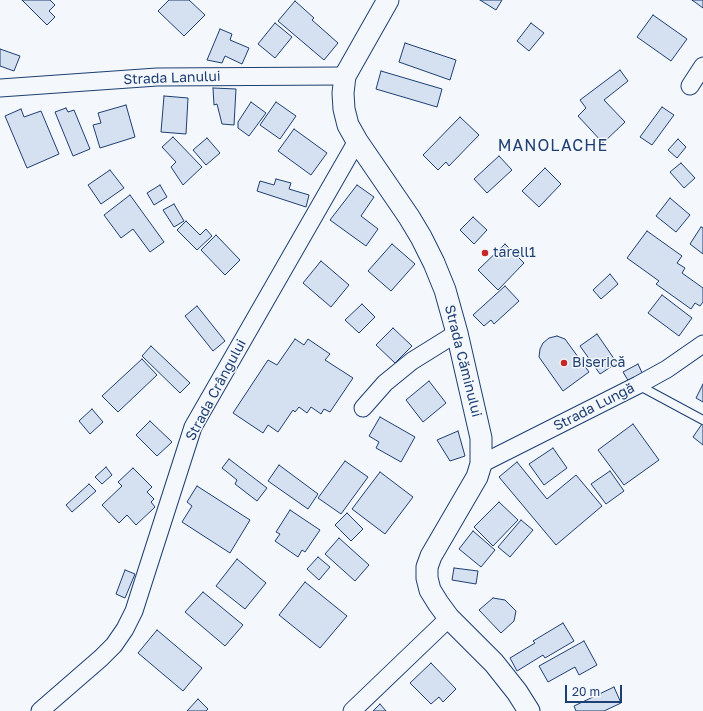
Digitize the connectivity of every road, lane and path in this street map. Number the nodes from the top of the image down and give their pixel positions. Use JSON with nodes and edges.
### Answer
{"nodes":[{"id":1,"x":388,"y":0,"type":"edge"},
{"id":2,"x":703,"y":66,"type":"edge"},
{"id":3,"x":345,"y":76,"type":"junction"},
{"id":4,"x":690,"y":86,"type":"dead end"},
{"id":5,"x":0,"y":88,"type":"edge"},
{"id":6,"x":357,"y":141,"type":"junction"},
{"id":7,"x":457,"y":333,"type":"junction"},
{"id":8,"x":703,"y":344,"type":"edge"},
{"id":9,"x":638,"y":385,"type":"junction"},
{"id":10,"x":363,"y":408,"type":"dead end"},
{"id":11,"x":703,"y":420,"type":"edge"},
{"id":12,"x":481,"y":464,"type":"junction"},
{"id":13,"x":450,"y":618,"type":"junction"},
{"id":14,"x":47,"y":706,"type":"edge"},
{"id":15,"x":352,"y":711,"type":"edge"},
{"id":16,"x":529,"y":711,"type":"edge"}],
"edges":[{"from":1,"to":3,"type":"street","name":"Strada Căminului"},
{"from":2,"to":4,"type":"street"},
{"from":3,"to":5,"type":"street","name":"Strada Lanului"},
{"from":3,"to":6,"type":"street","name":"Strada Căminului"},
{"from":6,"to":7,"type":"street","name":"Strada Căminului"},
{"from":6,"to":14,"type":"street","name":"Strada Crângului"},
{"from":7,"to":10,"type":"street"},
{"from":7,"to":12,"type":"street","name":"Strada Căminului"},
{"from":8,"to":9,"type":"street","name":"Strada Lungă"},
{"from":9,"to":11,"type":"lane"},
{"from":9,"to":12,"type":"street","name":"Strada Lungă"},
{"from":12,"to":13,"type":"street","name":"Strada Căminului"},
{"from":13,"to":15,"type":"street"},
{"from":13,"to":16,"type":"street","name":"Strada Căminului"}]}
